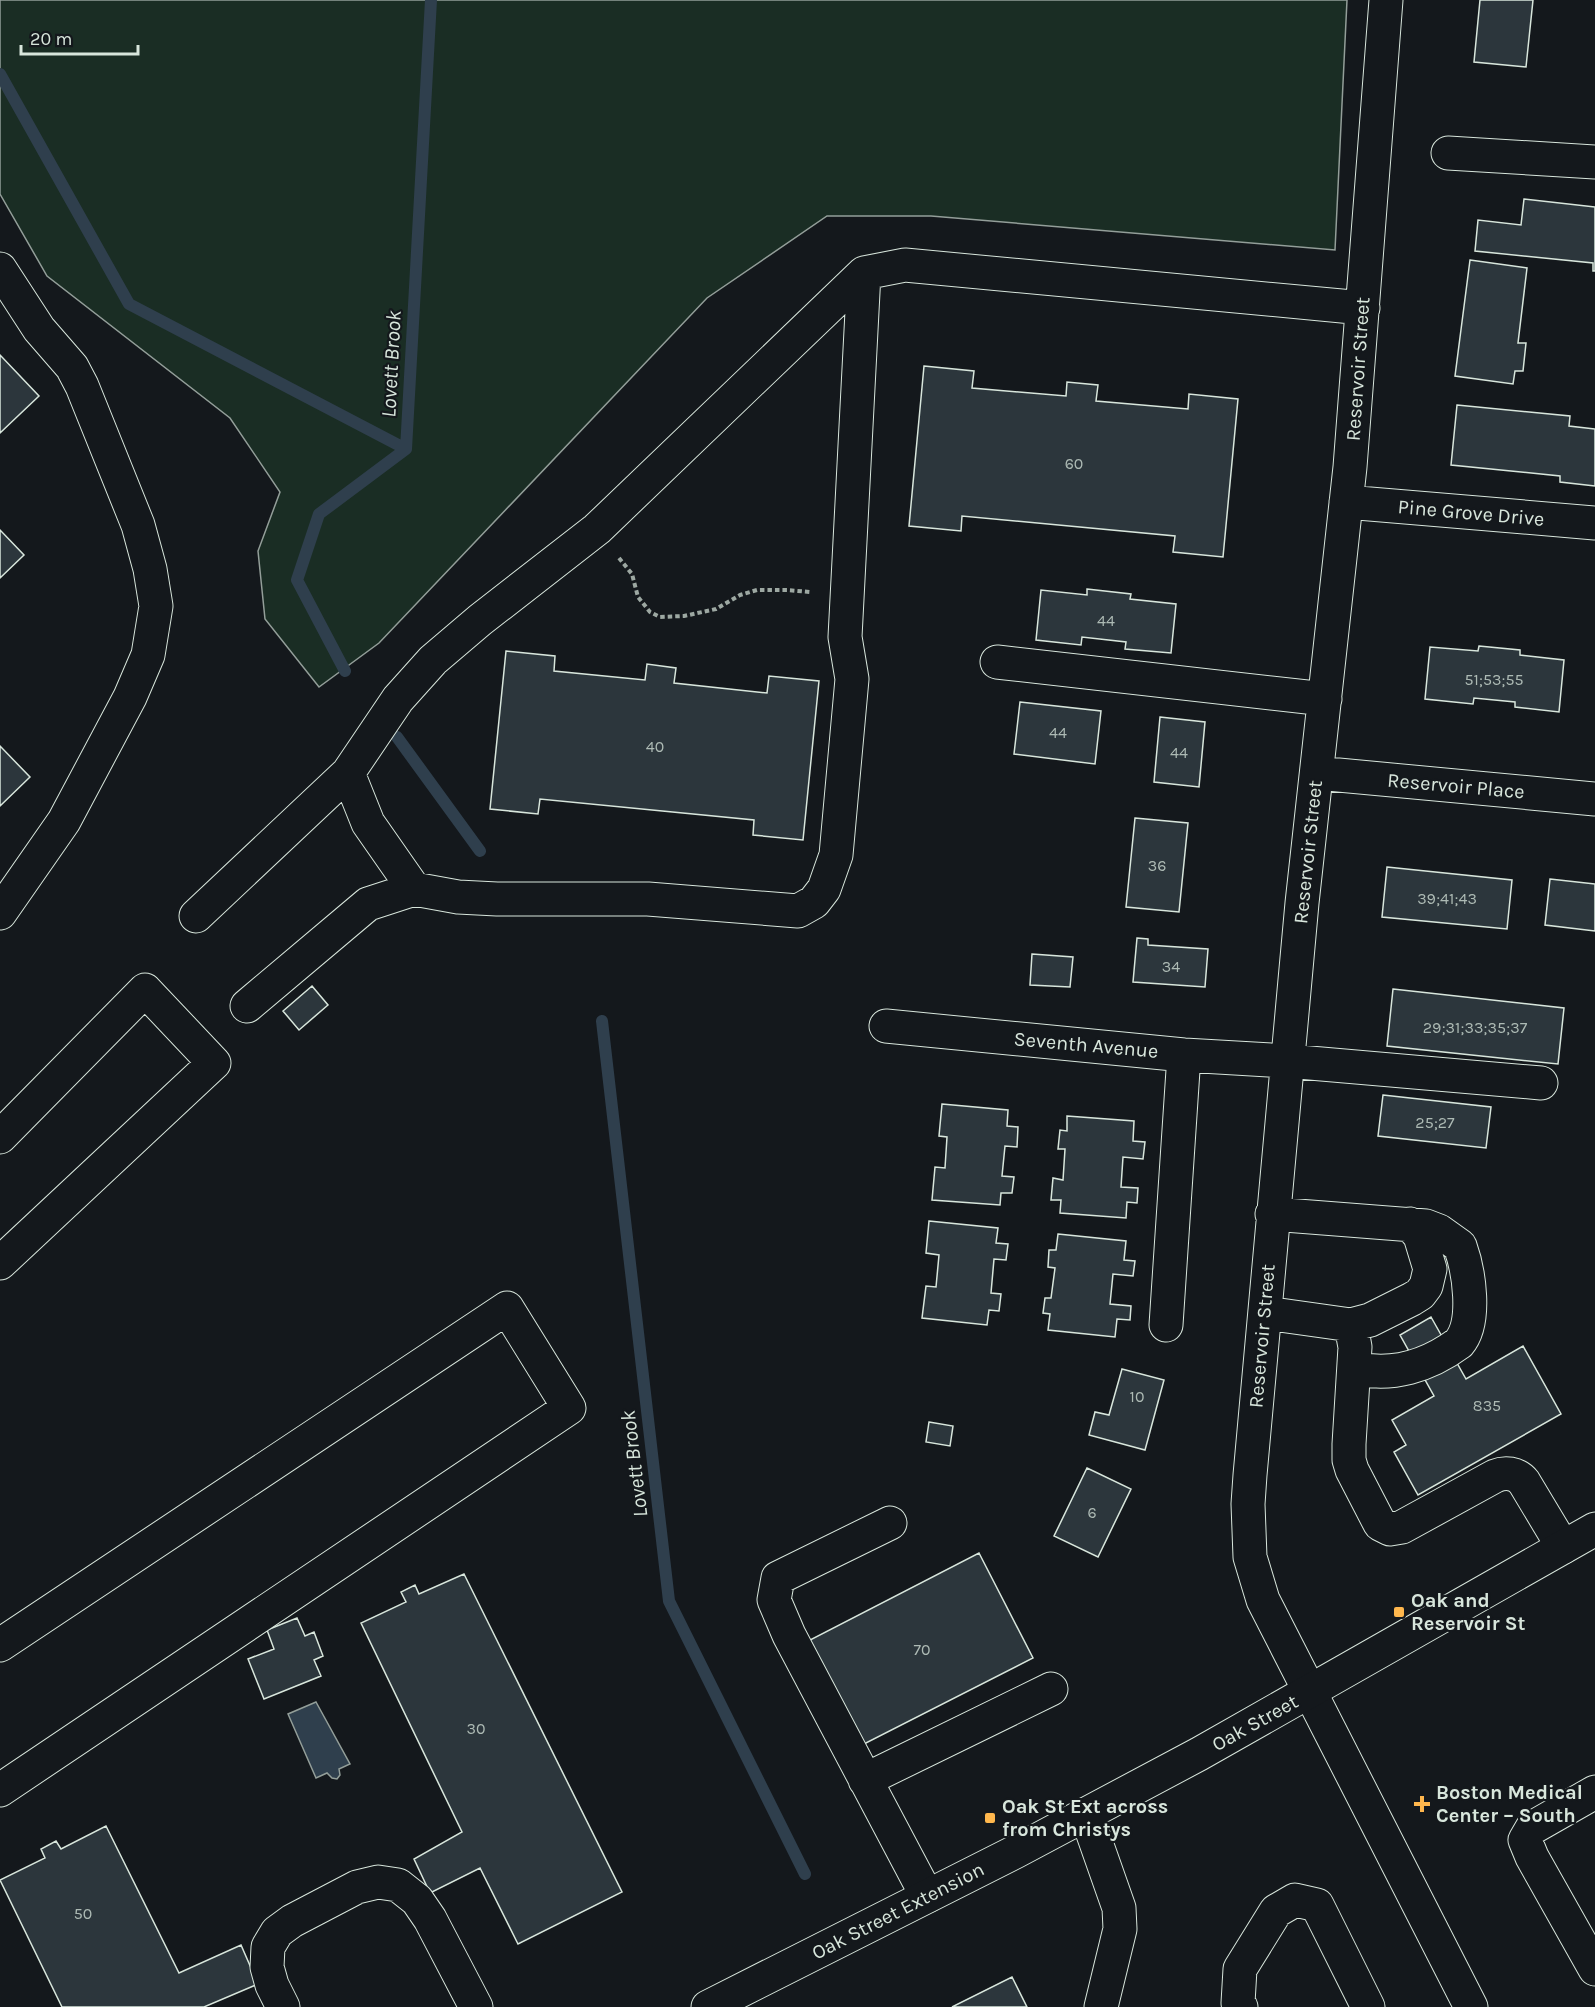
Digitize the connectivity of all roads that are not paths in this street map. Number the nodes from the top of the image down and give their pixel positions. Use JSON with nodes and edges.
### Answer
{"nodes":[{"id":1,"x":1386,"y":0,"type":"edge"},
{"id":2,"x":1448,"y":153,"type":"dead end"},
{"id":3,"x":1595,"y":162,"type":"edge"},
{"id":4,"x":0,"y":270,"type":"edge"},
{"id":5,"x":864,"y":273,"type":"junction"},
{"id":6,"x":1363,"y":308,"type":"junction"},
{"id":7,"x":1346,"y":502,"type":"junction"},
{"id":8,"x":1595,"y":523,"type":"edge"},
{"id":9,"x":997,"y":662,"type":"dead end"},
{"id":10,"x":1325,"y":699,"type":"junction"},
{"id":11,"x":1317,"y":773,"type":"junction"},
{"id":12,"x":348,"y":774,"type":"junction"},
{"id":13,"x":1595,"y":799,"type":"edge"},
{"id":14,"x":414,"y":890,"type":"junction"},
{"id":15,"x":0,"y":913,"type":"edge"},
{"id":16,"x":196,"y":916,"type":"dead end"},
{"id":17,"x":247,"y":1006,"type":"dead end"},
{"id":18,"x":886,"y":1026,"type":"dead end"},
{"id":19,"x":1184,"y":1054,"type":"junction"},
{"id":20,"x":1287,"y":1061,"type":"junction"},
{"id":21,"x":1541,"y":1083,"type":"dead end"},
{"id":22,"x":0,"y":1137,"type":"edge"},
{"id":23,"x":1272,"y":1214,"type":"junction"},
{"id":24,"x":1410,"y":1224,"type":"junction"},
{"id":25,"x":0,"y":1263,"type":"edge"},
{"id":26,"x":1265,"y":1313,"type":"junction"},
{"id":27,"x":1166,"y":1325,"type":"dead end"},
{"id":28,"x":1351,"y":1325,"type":"junction"},
{"id":29,"x":1354,"y":1368,"type":"junction"},
{"id":30,"x":890,"y":1522,"type":"dead end"},
{"id":31,"x":1595,"y":1528,"type":"edge"},
{"id":32,"x":1563,"y":1547,"type":"junction"},
{"id":33,"x":0,"y":1645,"type":"edge"},
{"id":34,"x":1051,"y":1689,"type":"dead end"},
{"id":35,"x":1311,"y":1691,"type":"junction"},
{"id":36,"x":865,"y":1780,"type":"junction"},
{"id":37,"x":0,"y":1790,"type":"edge"},
{"id":38,"x":1595,"y":1792,"type":"edge"},
{"id":39,"x":1086,"y":1814,"type":"junction"},
{"id":40,"x":927,"y":1896,"type":"junction"},
{"id":41,"x":1595,"y":1969,"type":"edge"},
{"id":42,"x":283,"y":2007,"type":"edge"},
{"id":43,"x":476,"y":2007,"type":"edge"},
{"id":44,"x":708,"y":2007,"type":"edge"},
{"id":45,"x":1101,"y":2007,"type":"edge"},
{"id":46,"x":1241,"y":2007,"type":"edge"},
{"id":47,"x":1368,"y":2007,"type":"edge"},
{"id":48,"x":1471,"y":2007,"type":"edge"}],
"edges":[{"from":1,"to":6,"type":"street","name":"Reservoir Street"},
{"from":2,"to":3,"type":"street"},
{"from":4,"to":15,"type":"street"},
{"from":5,"to":6,"type":"street"},
{"from":5,"to":12,"type":"street"},
{"from":5,"to":14,"type":"street"},
{"from":6,"to":7,"type":"street","name":"Reservoir Street"},
{"from":7,"to":8,"type":"street","name":"Pine Grove Drive"},
{"from":7,"to":10,"type":"street","name":"Reservoir Street"},
{"from":9,"to":10,"type":"street"},
{"from":10,"to":11,"type":"street","name":"Reservoir Street"},
{"from":11,"to":13,"type":"street","name":"Reservoir Place"},
{"from":11,"to":20,"type":"street","name":"Reservoir Street"},
{"from":12,"to":14,"type":"street"},
{"from":12,"to":16,"type":"street"},
{"from":14,"to":17,"type":"street"},
{"from":18,"to":19,"type":"street","name":"Seventh Avenue"},
{"from":19,"to":20,"type":"street","name":"Seventh Avenue"},
{"from":19,"to":27,"type":"street"},
{"from":20,"to":21,"type":"street","name":"Seventh Avenue"},
{"from":20,"to":23,"type":"street","name":"Reservoir Street"},
{"from":22,"to":25,"type":"street"},
{"from":23,"to":24,"type":"street"},
{"from":23,"to":26,"type":"street","name":"Reservoir Street"},
{"from":24,"to":28,"type":"street"},
{"from":24,"to":29,"type":"street"},
{"from":26,"to":28,"type":"street"},
{"from":26,"to":35,"type":"street","name":"Reservoir Street"},
{"from":28,"to":29,"type":"street"},
{"from":29,"to":32,"type":"street"},
{"from":30,"to":36,"type":"street"},
{"from":31,"to":32,"type":"street","name":"Oak Street"},
{"from":32,"to":35,"type":"street","name":"Oak Street"},
{"from":33,"to":37,"type":"street"},
{"from":34,"to":36,"type":"street"},
{"from":35,"to":39,"type":"street","name":"Oak Street"},
{"from":35,"to":48,"type":"street","name":"Reservoir Street"},
{"from":36,"to":40,"type":"street"},
{"from":38,"to":41,"type":"street"},
{"from":39,"to":40,"type":"street","name":"Oak Street Extension"},
{"from":39,"to":45,"type":"street"},
{"from":40,"to":44,"type":"street","name":"Oak Street Extension"},
{"from":42,"to":43,"type":"street"},
{"from":46,"to":47,"type":"street"}]}
